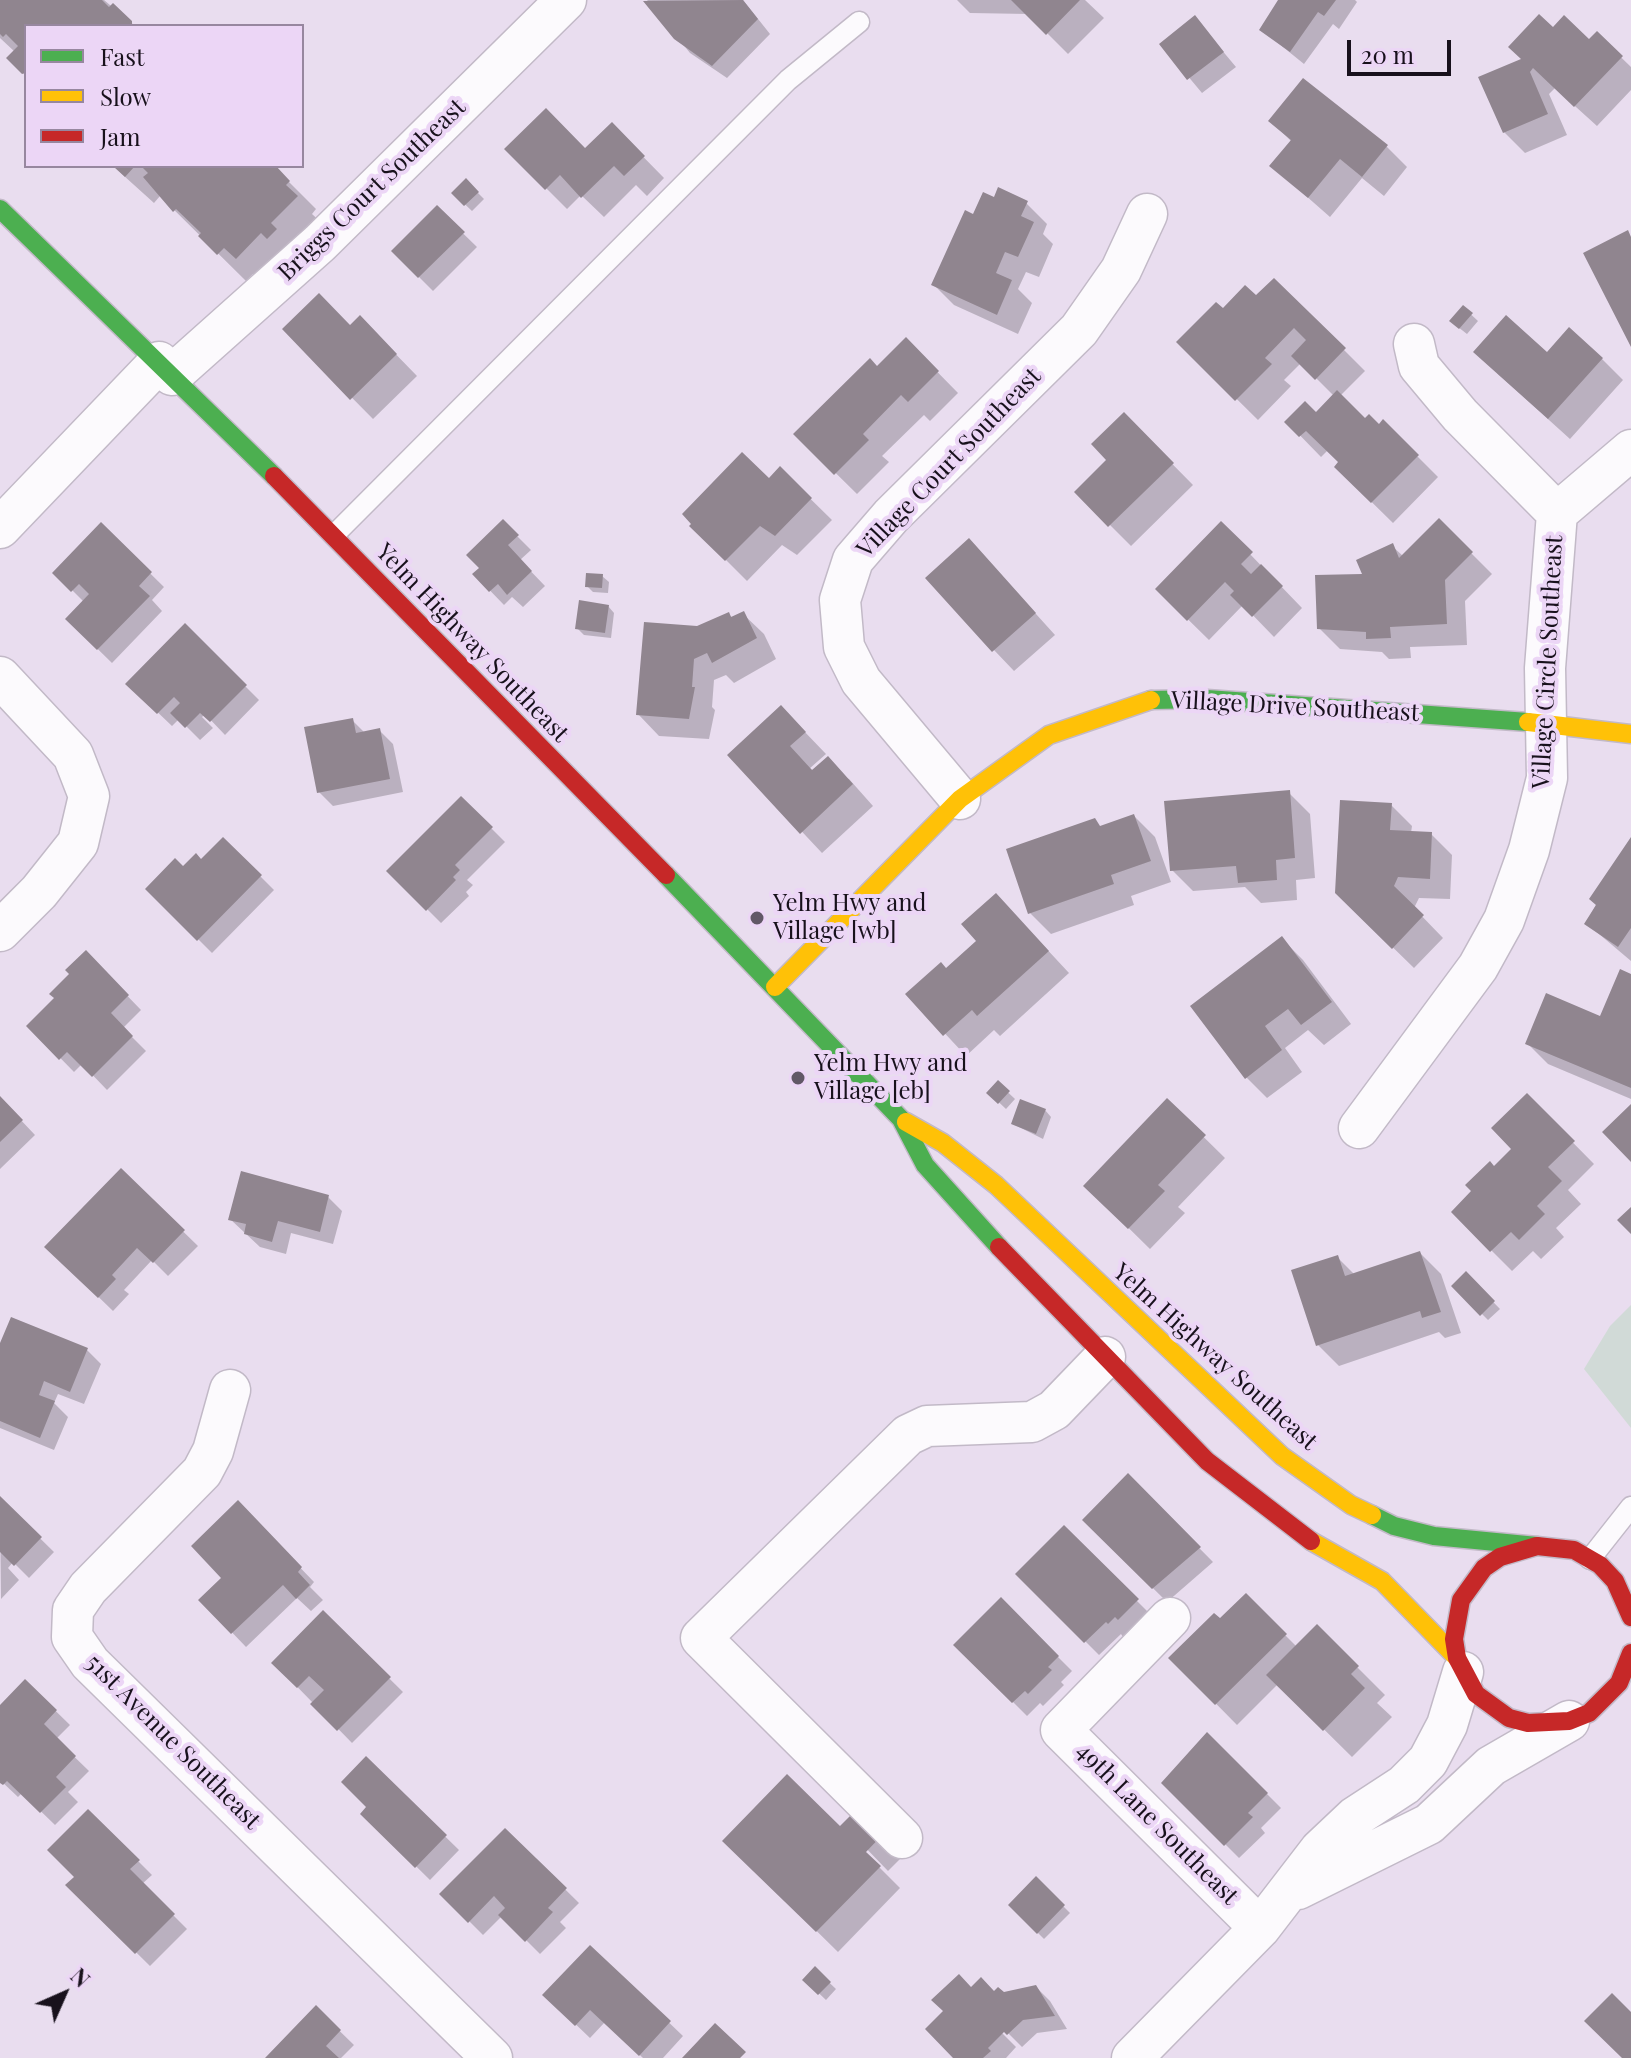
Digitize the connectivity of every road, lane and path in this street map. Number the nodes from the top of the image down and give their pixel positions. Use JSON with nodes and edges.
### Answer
{"nodes":[{"id":1,"x":566,"y":0,"type":"edge"},
{"id":2,"x":859,"y":22,"type":"dead end"},
{"id":3,"x":0,"y":209,"type":"edge"},
{"id":4,"x":1147,"y":214,"type":"dead end"},
{"id":5,"x":1414,"y":344,"type":"dead end"},
{"id":6,"x":165,"y":369,"type":"junction"},
{"id":7,"x":1631,"y":450,"type":"edge"},
{"id":8,"x":1557,"y":513,"type":"junction"},
{"id":9,"x":0,"y":528,"type":"edge"},
{"id":10,"x":334,"y":535,"type":"junction"},
{"id":11,"x":0,"y":677,"type":"edge"},
{"id":12,"x":1545,"y":723,"type":"junction"},
{"id":13,"x":1631,"y":734,"type":"edge"},
{"id":14,"x":960,"y":799,"type":"junction"},
{"id":15,"x":0,"y":931,"type":"edge"},
{"id":16,"x":775,"y":987,"type":"junction"},
{"id":17,"x":901,"y":1119,"type":"junction"},
{"id":18,"x":1359,"y":1128,"type":"dead end"},
{"id":19,"x":1105,"y":1357,"type":"junction"},
{"id":20,"x":230,"y":1390,"type":"dead end"},
{"id":21,"x":1631,"y":1507,"type":"edge"},
{"id":22,"x":1537,"y":1546,"type":"junction"},
{"id":23,"x":1595,"y":1562,"type":"junction"},
{"id":24,"x":1631,"y":1585,"type":"edge"},
{"id":25,"x":1631,"y":1617,"type":"edge"},
{"id":26,"x":1170,"y":1618,"type":"dead end"},
{"id":27,"x":1631,"y":1653,"type":"edge"},
{"id":28,"x":1460,"y":1665,"type":"junction"},
{"id":29,"x":1612,"y":1716,"type":"dead end"},
{"id":30,"x":1574,"y":1719,"type":"junction"},
{"id":31,"x":902,"y":1838,"type":"dead end"},
{"id":32,"x":1288,"y":1895,"type":"junction"},
{"id":33,"x":1260,"y":1928,"type":"junction"},
{"id":34,"x":492,"y":2058,"type":"edge"},
{"id":35,"x":1132,"y":2058,"type":"edge"}],
"edges":[{"from":1,"to":6,"type":"street","name":"Briggs Court Southeast"},
{"from":2,"to":10,"type":"lane"},
{"from":3,"to":6,"type":"main road","name":"Yelm Highway Southeast"},
{"from":4,"to":14,"type":"street","name":"Village Court Southeast"},
{"from":5,"to":8,"type":"street","name":"Village Circle Southeast"},
{"from":6,"to":9,"type":"street","name":"Briggs Court Southeast"},
{"from":6,"to":10,"type":"main road","name":"Yelm Highway Southeast"},
{"from":7,"to":8,"type":"street"},
{"from":8,"to":12,"type":"street","name":"Village Circle Southeast"},
{"from":10,"to":16,"type":"main road","name":"Yelm Highway Southeast"},
{"from":11,"to":15,"type":"street"},
{"from":12,"to":13,"type":"main road","name":"Village Drive Southeast"},
{"from":12,"to":14,"type":"main road","name":"Village Drive Southeast"},
{"from":12,"to":18,"type":"street","name":"Village Circle Southeast"},
{"from":14,"to":16,"type":"main road","name":"Village Drive Southeast"},
{"from":16,"to":17,"type":"main road","name":"Yelm Highway Southeast"},
{"from":17,"to":19,"type":"main road","name":"Yelm Highway Southeast"},
{"from":17,"to":22,"type":"main road","name":"Yelm Highway Southeast"},
{"from":19,"to":28,"type":"main road","name":"Yelm Highway Southeast"},
{"from":19,"to":31,"type":"street"},
{"from":20,"to":34,"type":"street","name":"51st Avenue Southeast"},
{"from":21,"to":23,"type":"lane"},
{"from":22,"to":23,"type":"main road","name":"Yelm Highway Southeast"},
{"from":22,"to":28,"type":"main road"},
{"from":23,"to":24,"type":"main road"},
{"from":23,"to":25,"type":"main road"},
{"from":26,"to":33,"type":"street","name":"49th Lane Southeast"},
{"from":27,"to":30,"type":"main road"},
{"from":28,"to":30,"type":"main road","name":"Yelm Highway Southeast"},
{"from":28,"to":32,"type":"street"},
{"from":29,"to":30,"type":"main road"},
{"from":30,"to":32,"type":"street"},
{"from":32,"to":33,"type":"street"},
{"from":33,"to":35,"type":"street"}]}
